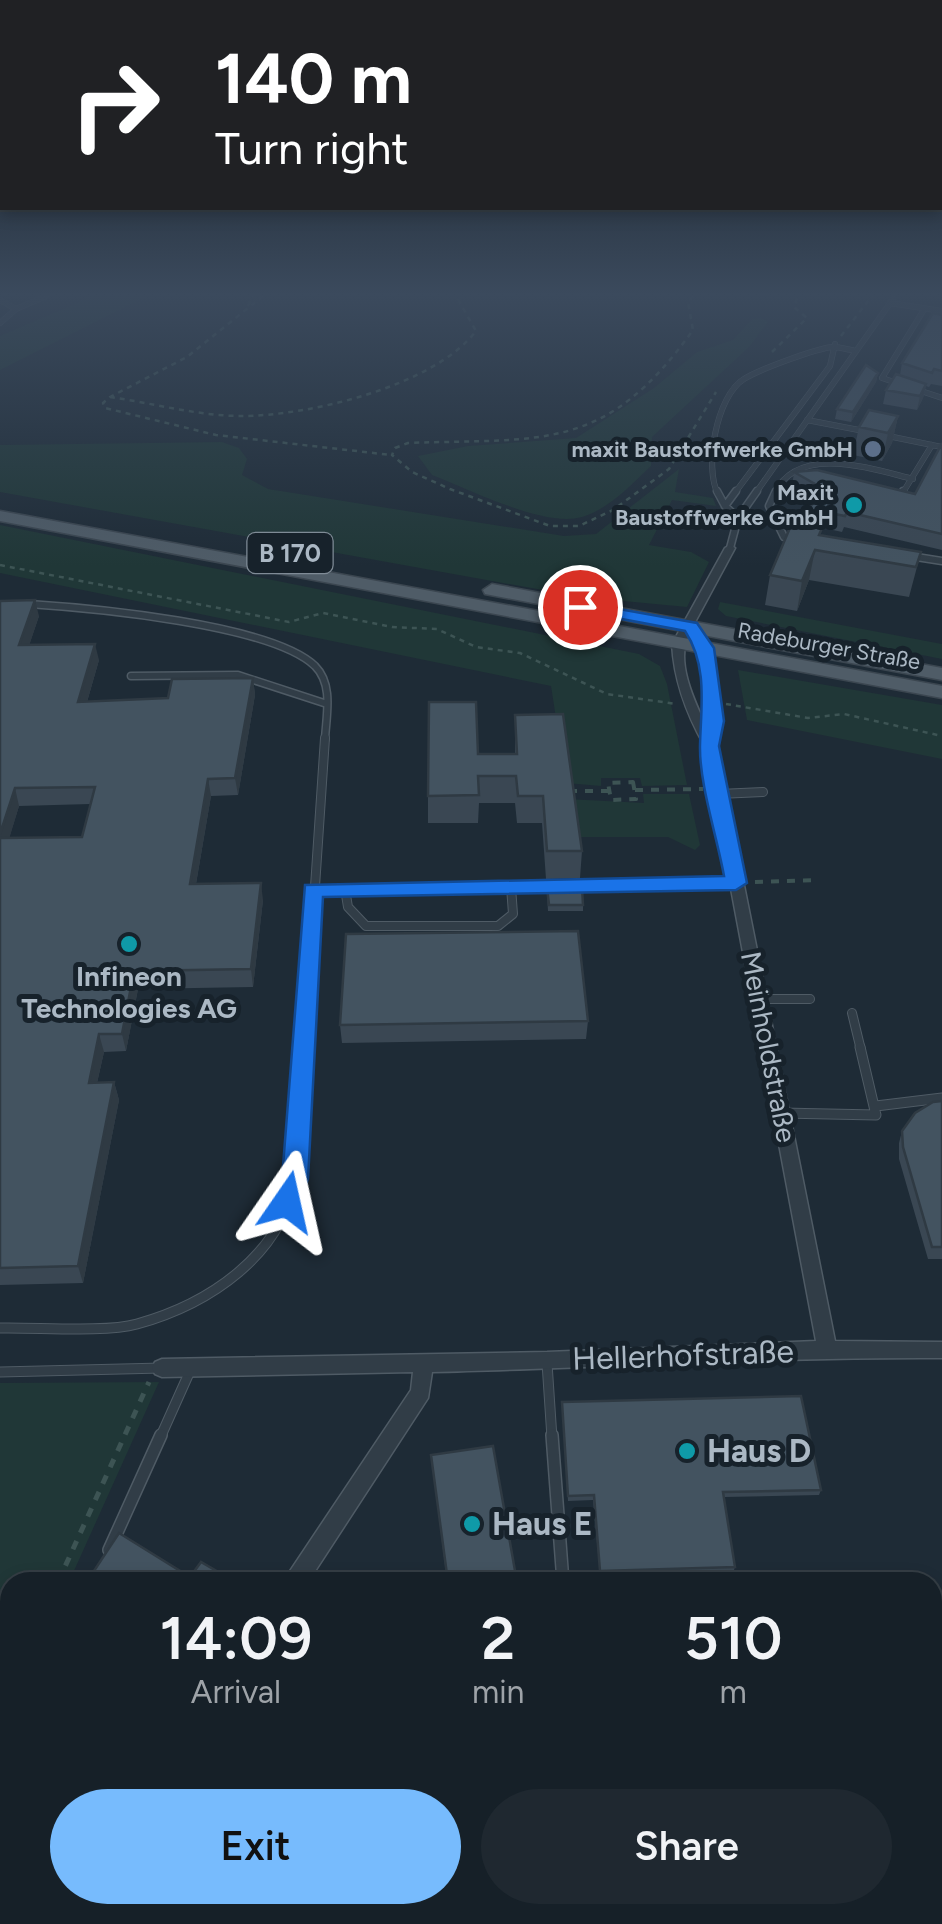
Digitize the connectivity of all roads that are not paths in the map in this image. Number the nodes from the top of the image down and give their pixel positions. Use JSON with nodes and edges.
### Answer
{"nodes":[{"id":1,"x":736,"y":386,"type":"edge"},
{"id":2,"x":815,"y":386,"type":"edge"},
{"id":3,"x":831,"y":386,"type":"edge"},
{"id":4,"x":905,"y":386,"type":"edge"},
{"id":5,"x":942,"y":398,"type":"edge"},
{"id":6,"x":807,"y":420,"type":"junction"},
{"id":7,"x":932,"y":445,"type":"junction"},
{"id":8,"x":942,"y":446,"type":"edge"},
{"id":9,"x":793,"y":476,"type":"junction"},
{"id":10,"x":811,"y":479,"type":"edge"},
{"id":11,"x":913,"y":479,"type":"junction"},
{"id":12,"x":885,"y":494,"type":"edge"},
{"id":13,"x":0,"y":500,"type":"edge"},
{"id":14,"x":725,"y":506,"type":"junction"},
{"id":15,"x":0,"y":516,"type":"edge"},
{"id":16,"x":738,"y":518,"type":"junction"},
{"id":17,"x":801,"y":540,"type":"edge"},
{"id":18,"x":730,"y":548,"type":"joint"},
{"id":19,"x":907,"y":556,"type":"edge"},
{"id":20,"x":942,"y":561,"type":"edge"},
{"id":21,"x":16,"y":604,"type":"edge"},
{"id":22,"x":685,"y":635,"type":"junction"},
{"id":23,"x":705,"y":648,"type":"junction"},
{"id":24,"x":942,"y":674,"type":"edge"},
{"id":25,"x":131,"y":676,"type":"dead end"},
{"id":26,"x":942,"y":692,"type":"edge"},
{"id":27,"x":327,"y":704,"type":"junction"},
{"id":28,"x":710,"y":746,"type":"junction"},
{"id":29,"x":718,"y":791,"type":"junction"},
{"id":30,"x":762,"y":792,"type":"dead end"},
{"id":31,"x":736,"y":883,"type":"junction"},
{"id":32,"x":511,"y":887,"type":"junction"},
{"id":33,"x":313,"y":890,"type":"junction"},
{"id":34,"x":345,"y":890,"type":"junction"},
{"id":35,"x":760,"y":999,"type":"junction"},
{"id":36,"x":810,"y":999,"type":"dead end"},
{"id":37,"x":852,"y":1013,"type":"dead end"},
{"id":38,"x":942,"y":1098,"type":"edge"},
{"id":39,"x":876,"y":1106,"type":"junction"},
{"id":40,"x":782,"y":1113,"type":"junction"},
{"id":41,"x":0,"y":1328,"type":"edge"},
{"id":42,"x":828,"y":1348,"type":"junction"},
{"id":43,"x":942,"y":1350,"type":"edge"},
{"id":44,"x":547,"y":1360,"type":"junction"},
{"id":45,"x":424,"y":1362,"type":"junction"},
{"id":46,"x":191,"y":1367,"type":"junction"},
{"id":47,"x":157,"y":1368,"type":"joint"},
{"id":48,"x":0,"y":1372,"type":"edge"},
{"id":49,"x":105,"y":1561,"type":"edge"},
{"id":50,"x":303,"y":1572,"type":"edge"},
{"id":51,"x":562,"y":1572,"type":"edge"}],
"edges":[{"from":1,"to":14,"type":"lane"},
{"from":2,"to":14,"type":"lane"},
{"from":3,"to":6,"type":"lane","name":"Radeburger Straße"},
{"from":4,"to":5,"type":"lane"},
{"from":6,"to":7,"type":"lane"},
{"from":6,"to":16,"type":"lane","name":"Radeburger Straße"},
{"from":7,"to":8,"type":"lane"},
{"from":7,"to":11,"type":"lane"},
{"from":9,"to":10,"type":"lane"},
{"from":9,"to":11,"type":"lane"},
{"from":9,"to":17,"type":"lane"},
{"from":11,"to":12,"type":"lane"},
{"from":13,"to":22,"type":"main road","name":"Radeburger Straße","number":"B 170"},
{"from":14,"to":16,"type":"lane"},
{"from":15,"to":22,"type":"main road","name":"Radeburger Straße","number":"B 170"},
{"from":16,"to":18,"type":"lane","name":"Radeburger Straße"},
{"from":18,"to":22,"type":"street","name":"Radeburger Straße"},
{"from":19,"to":20,"type":"lane"},
{"from":21,"to":27,"type":"lane"},
{"from":22,"to":23,"type":"main road","name":"Radeburger Straße","number":"B 170"},
{"from":22,"to":24,"type":"main road","name":"Radeburger Straße","number":"B 170"},
{"from":22,"to":28,"type":"street","name":"Meinholdstraße"},
{"from":23,"to":26,"type":"main road","name":"Radeburger Straße","number":"B 170"},
{"from":23,"to":28,"type":"street","name":"Meinholdstraße"},
{"from":25,"to":27,"type":"lane"},
{"from":27,"to":33,"type":"lane"},
{"from":28,"to":29,"type":"street","name":"Meinholdstraße"},
{"from":29,"to":30,"type":"lane"},
{"from":29,"to":31,"type":"street","name":"Meinholdstraße"},
{"from":31,"to":32,"type":"lane"},
{"from":31,"to":35,"type":"street","name":"Meinholdstraße"},
{"from":32,"to":34,"type":"lane"},
{"from":32,"to":34,"type":"lane"},
{"from":33,"to":34,"type":"lane"},
{"from":33,"to":41,"type":"lane"},
{"from":35,"to":36,"type":"lane"},
{"from":35,"to":40,"type":"street","name":"Meinholdstraße"},
{"from":37,"to":39,"type":"lane"},
{"from":38,"to":39,"type":"lane"},
{"from":39,"to":40,"type":"lane"},
{"from":40,"to":42,"type":"street","name":"Meinholdstraße"},
{"from":42,"to":43,"type":"street","name":"Hellerhofstraße"},
{"from":42,"to":44,"type":"street","name":"Hellerhofstraße"},
{"from":44,"to":45,"type":"street","name":"Hellerhofstraße"},
{"from":44,"to":51,"type":"lane"},
{"from":45,"to":46,"type":"street","name":"Hellerhofstraße"},
{"from":45,"to":50,"type":"street"},
{"from":46,"to":47,"type":"street","name":"Hellerhofstraße"},
{"from":46,"to":49,"type":"lane"},
{"from":47,"to":48,"type":"lane"}]}
